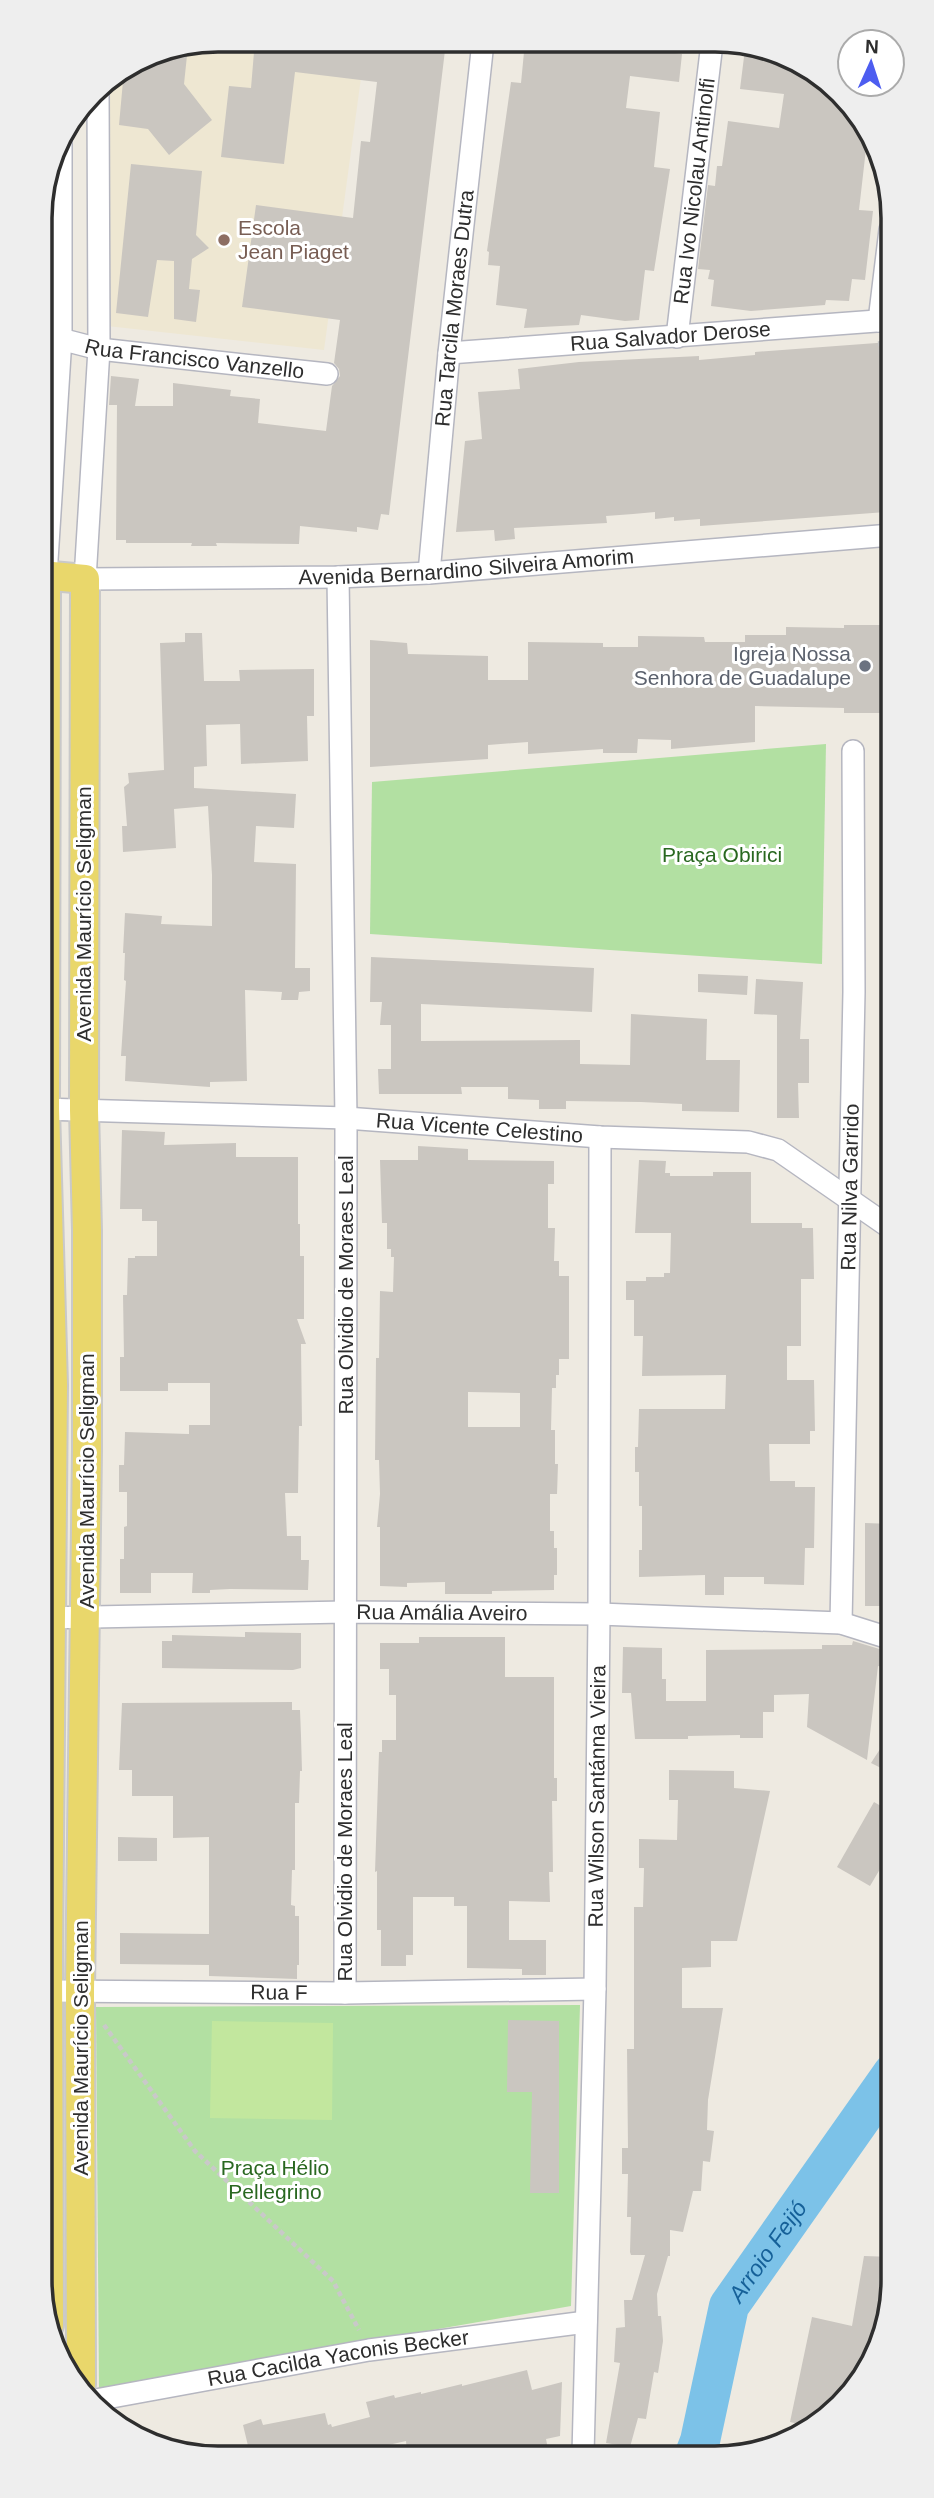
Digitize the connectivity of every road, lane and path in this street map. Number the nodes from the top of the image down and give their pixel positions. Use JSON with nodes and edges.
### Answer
{"nodes":[{"id":1,"x":482,"y":52,"type":"edge"},
{"id":2,"x":711,"y":52,"type":"edge"},
{"id":3,"x":99,"y":104,"type":"edge"},
{"id":4,"x":59,"y":171,"type":"edge"},
{"id":5,"x":53,"y":297,"type":"edge"},
{"id":6,"x":881,"y":321,"type":"edge"},
{"id":7,"x":53,"y":337,"type":"edge"},
{"id":8,"x":677,"y":337,"type":"junction"},
{"id":9,"x":99,"y":349,"type":"junction"},
{"id":10,"x":449,"y":353,"type":"junction"},
{"id":11,"x":327,"y":374,"type":"dead end"},
{"id":12,"x":881,"y":536,"type":"edge"},
{"id":13,"x":429,"y":573,"type":"junction"},
{"id":14,"x":53,"y":577,"type":"edge"},
{"id":15,"x":338,"y":577,"type":"junction"},
{"id":16,"x":85,"y":579,"type":"junction"},
{"id":17,"x":853,"y":751,"type":"dead end"},
{"id":18,"x":53,"y":1109,"type":"edge"},
{"id":19,"x":83,"y":1110,"type":"junction"},
{"id":20,"x":346,"y":1118,"type":"junction"},
{"id":21,"x":600,"y":1137,"type":"junction"},
{"id":22,"x":850,"y":1201,"type":"junction"},
{"id":23,"x":881,"y":1222,"type":"edge"},
{"id":24,"x":52,"y":1370,"type":"edge"},
{"id":25,"x":52,"y":1407,"type":"edge"},
{"id":26,"x":345,"y":1612,"type":"junction"},
{"id":27,"x":599,"y":1614,"type":"junction"},
{"id":28,"x":52,"y":1618,"type":"edge"},
{"id":29,"x":86,"y":1618,"type":"junction"},
{"id":30,"x":841,"y":1623,"type":"junction"},
{"id":31,"x":881,"y":1636,"type":"edge"},
{"id":32,"x":595,"y":1989,"type":"junction"},
{"id":33,"x":52,"y":1991,"type":"edge"},
{"id":34,"x":80,"y":1991,"type":"junction"},
{"id":35,"x":345,"y":1993,"type":"junction"},
{"id":36,"x":103,"y":2023,"type":"dead end"},
{"id":37,"x":586,"y":2322,"type":"junction"},
{"id":38,"x":369,"y":2350,"type":"junction"},
{"id":39,"x":81,"y":2372,"type":"edge"},
{"id":40,"x":103,"y":2399,"type":"edge"},
{"id":41,"x":583,"y":2446,"type":"edge"}],
"edges":[{"from":1,"to":10,"type":"street","name":"Rua Tarcila Moraes Dutra"},
{"from":2,"to":8,"type":"street","name":"Rua Ivo Nicolau Antinolfi"},
{"from":3,"to":9,"type":"street"},
{"from":4,"to":5,"type":"street"},
{"from":6,"to":8,"type":"street","name":"Rua Salvador Derose"},
{"from":7,"to":9,"type":"street","name":"Rua Francisco Vanzello"},
{"from":8,"to":10,"type":"street","name":"Rua Salvador Derose"},
{"from":9,"to":11,"type":"street","name":"Rua Francisco Vanzello"},
{"from":9,"to":16,"type":"street"},
{"from":10,"to":13,"type":"street","name":"Rua Tarcila Moraes Dutra"},
{"from":12,"to":13,"type":"street","name":"Avenida Bernardino Silveira Amorim"},
{"from":13,"to":15,"type":"street","name":"Avenida Bernardino Silveira Amorim"},
{"from":14,"to":16,"type":"main road","name":"Avenida Bernardino Silveira Amorim"},
{"from":15,"to":16,"type":"street","name":"Avenida Bernardino Silveira Amorim"},
{"from":15,"to":20,"type":"street","name":"Rua Olvidio de Moraes Leal"},
{"from":16,"to":19,"type":"main road","name":"Avenida Maurício Seligman"},
{"from":17,"to":22,"type":"street","name":"Rua Nilva Garrido"},
{"from":18,"to":19,"type":"street","name":"Rua Vicente Celestino"},
{"from":19,"to":20,"type":"street","name":"Rua Vicente Celestino"},
{"from":19,"to":29,"type":"main road","name":"Avenida Maurício Seligman"},
{"from":20,"to":21,"type":"street","name":"Rua Vicente Celestino"},
{"from":20,"to":26,"type":"street","name":"Rua Olvidio de Moraes Leal"},
{"from":21,"to":22,"type":"street","name":"Rua Vicente Celestino"},
{"from":21,"to":27,"type":"street","name":"Rua Wilson Santánna Vieira"},
{"from":22,"to":23,"type":"street","name":"Rua Vicente Celestino"},
{"from":22,"to":30,"type":"street","name":"Rua Nilva Garrido"},
{"from":24,"to":25,"type":"main road","name":"Avenida Maurício Seligman"},
{"from":26,"to":27,"type":"street","name":"Rua Amália Aveiro"},
{"from":26,"to":29,"type":"street","name":"Rua Amália Aveiro"},
{"from":26,"to":35,"type":"street","name":"Rua Olvidio de Moraes Leal"},
{"from":27,"to":30,"type":"street","name":"Rua Amália Aveiro"},
{"from":27,"to":32,"type":"street","name":"Rua Wilson Santánna Vieira"},
{"from":28,"to":29,"type":"street","name":"Rua Amália Aveiro"},
{"from":29,"to":34,"type":"main road","name":"Avenida Maurício Seligman"},
{"from":30,"to":31,"type":"street","name":"Rua Amália Aveiro"},
{"from":32,"to":35,"type":"street","name":"Rua F"},
{"from":32,"to":37,"type":"street","name":"Rua Wilson Santánna Vieira"},
{"from":33,"to":34,"type":"street","name":"Rua F"},
{"from":34,"to":35,"type":"street","name":"Rua F"},
{"from":34,"to":39,"type":"main road","name":"Avenida Maurício Seligman"},
{"from":36,"to":38,"type":"path"},
{"from":37,"to":38,"type":"street","name":"Rua Cacilda Yaconis Becker"},
{"from":37,"to":41,"type":"street","name":"Rua Wilson Santánna Vieira"},
{"from":38,"to":40,"type":"street","name":"Rua Cacilda Yaconis Becker"}]}
